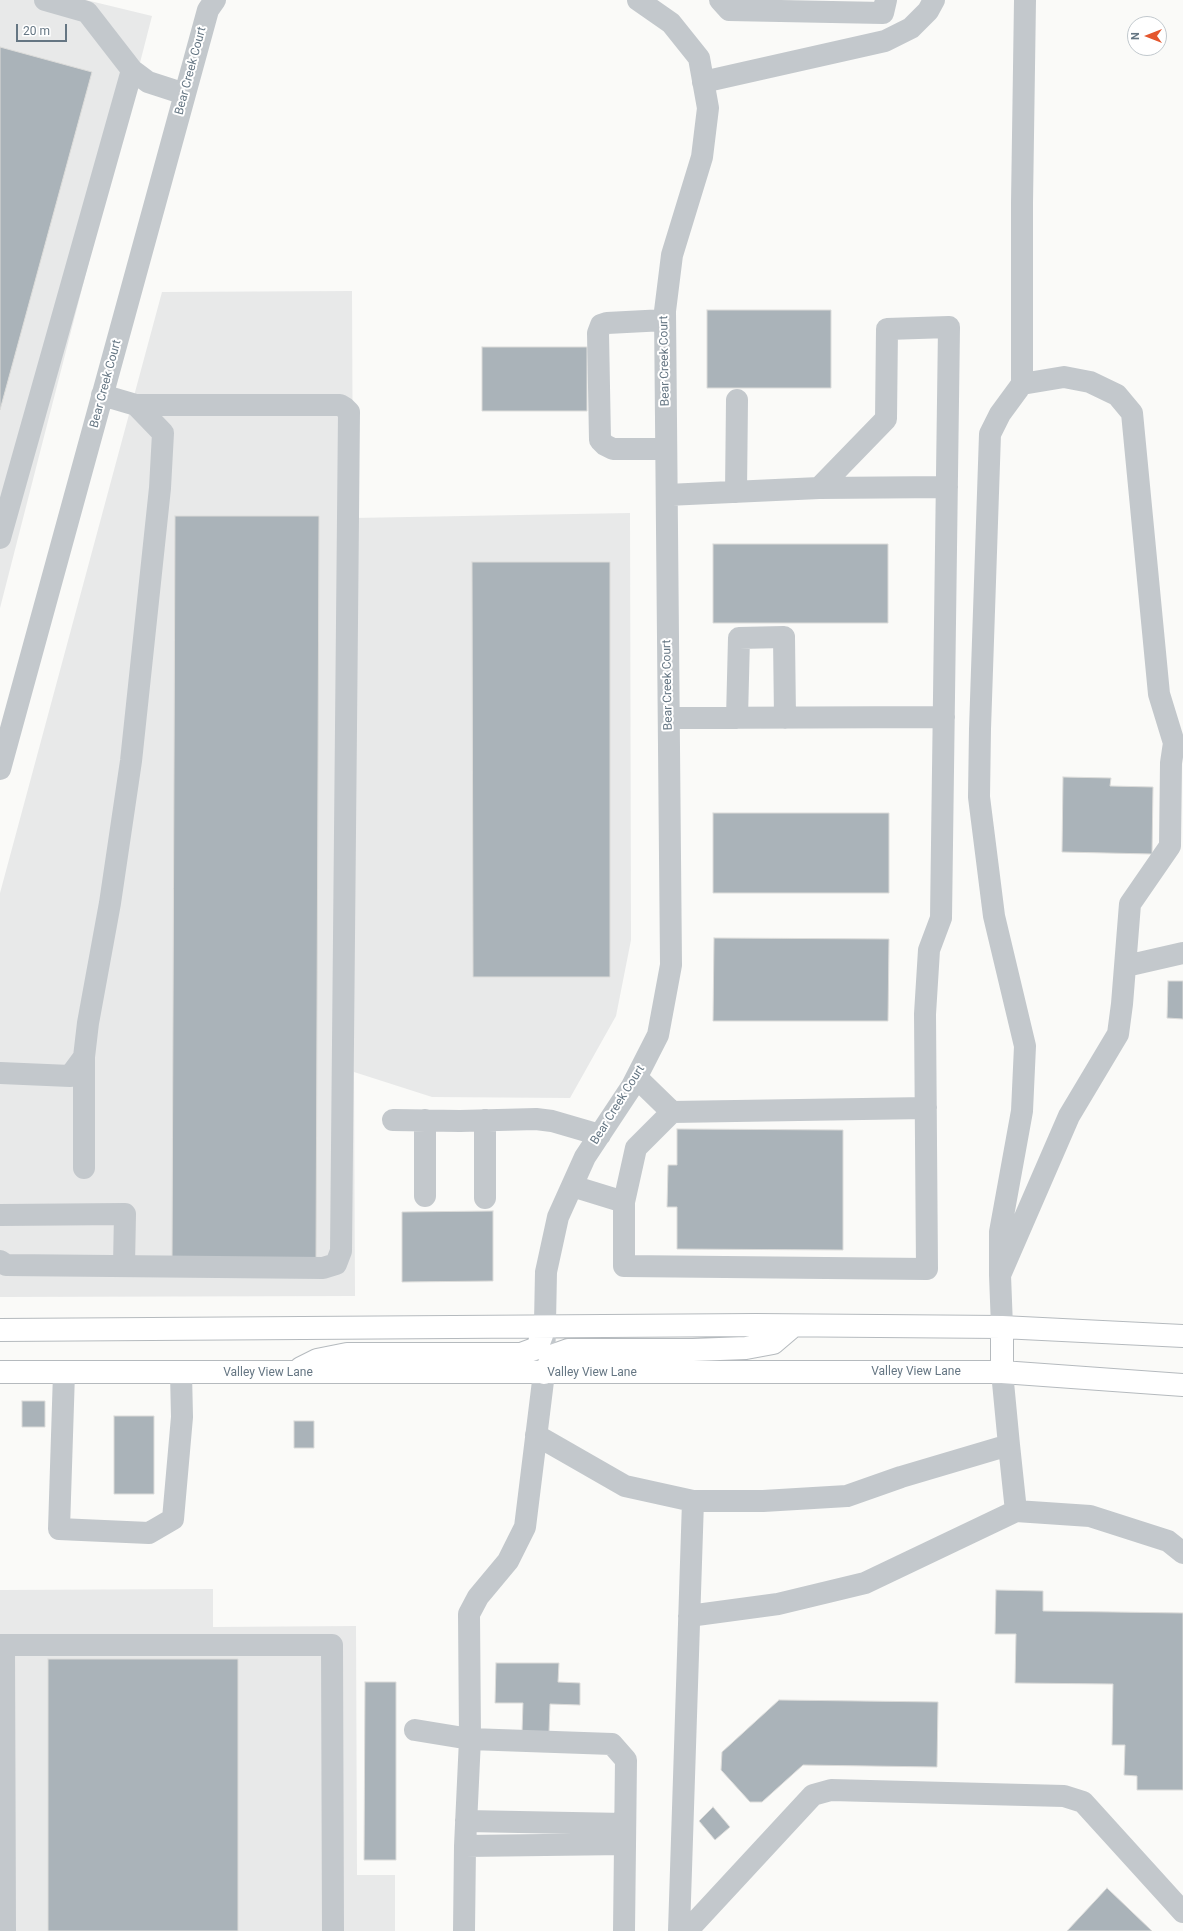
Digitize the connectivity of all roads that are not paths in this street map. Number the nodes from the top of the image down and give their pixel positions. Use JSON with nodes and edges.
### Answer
{"nodes":[{"id":1,"x":45,"y":0,"type":"edge"},
{"id":2,"x":215,"y":0,"type":"edge"},
{"id":3,"x":720,"y":0,"type":"edge"},
{"id":4,"x":886,"y":0,"type":"edge"},
{"id":5,"x":934,"y":0,"type":"edge"},
{"id":6,"x":1025,"y":0,"type":"edge"},
{"id":7,"x":648,"y":3,"type":"edge"},
{"id":8,"x":132,"y":70,"type":"junction"},
{"id":9,"x":704,"y":82,"type":"junction"},
{"id":10,"x":185,"y":94,"type":"junction"},
{"id":11,"x":665,"y":320,"type":"junction"},
{"id":12,"x":1022,"y":384,"type":"junction"},
{"id":13,"x":102,"y":395,"type":"junction"},
{"id":14,"x":737,"y":400,"type":"dead end"},
{"id":15,"x":136,"y":405,"type":"junction"},
{"id":16,"x":666,"y":450,"type":"junction"},
{"id":17,"x":947,"y":487,"type":"junction"},
{"id":18,"x":819,"y":488,"type":"junction"},
{"id":19,"x":736,"y":492,"type":"junction"},
{"id":20,"x":666,"y":495,"type":"junction"},
{"id":21,"x":0,"y":538,"type":"edge"},
{"id":22,"x":944,"y":717,"type":"junction"},
{"id":23,"x":668,"y":718,"type":"junction"},
{"id":24,"x":737,"y":718,"type":"junction"},
{"id":25,"x":785,"y":718,"type":"junction"},
{"id":26,"x":1179,"y":745,"type":"edge"},
{"id":27,"x":0,"y":769,"type":"edge"},
{"id":28,"x":1183,"y":953,"type":"edge"},
{"id":29,"x":1126,"y":966,"type":"junction"},
{"id":30,"x":84,"y":1057,"type":"junction"},
{"id":31,"x":0,"y":1073,"type":"edge"},
{"id":32,"x":637,"y":1078,"type":"junction"},
{"id":33,"x":926,"y":1108,"type":"junction"},
{"id":34,"x":672,"y":1112,"type":"junction"},
{"id":35,"x":393,"y":1120,"type":"dead end"},
{"id":36,"x":425,"y":1120,"type":"junction"},
{"id":37,"x":485,"y":1120,"type":"junction"},
{"id":38,"x":600,"y":1135,"type":"junction"},
{"id":39,"x":84,"y":1168,"type":"dead end"},
{"id":40,"x":572,"y":1186,"type":"junction"},
{"id":41,"x":425,"y":1196,"type":"dead end"},
{"id":42,"x":485,"y":1198,"type":"dead end"},
{"id":43,"x":624,"y":1202,"type":"junction"},
{"id":44,"x":0,"y":1215,"type":"edge"},
{"id":45,"x":0,"y":1262,"type":"edge"},
{"id":46,"x":124,"y":1265,"type":"junction"},
{"id":47,"x":1000,"y":1275,"type":"junction"},
{"id":48,"x":793,"y":1326,"type":"junction"},
{"id":49,"x":545,"y":1327,"type":"junction"},
{"id":50,"x":1002,"y":1327,"type":"junction"},
{"id":51,"x":0,"y":1330,"type":"edge"},
{"id":52,"x":1183,"y":1336,"type":"edge"},
{"id":53,"x":0,"y":1372,"type":"edge"},
{"id":54,"x":64,"y":1372,"type":"junction"},
{"id":55,"x":181,"y":1372,"type":"junction"},
{"id":56,"x":1002,"y":1372,"type":"junction"},
{"id":57,"x":293,"y":1373,"type":"junction"},
{"id":58,"x":544,"y":1373,"type":"junction"},
{"id":59,"x":1183,"y":1385,"type":"edge"},
{"id":60,"x":536,"y":1435,"type":"junction"},
{"id":61,"x":1009,"y":1445,"type":"junction"},
{"id":62,"x":693,"y":1501,"type":"junction"},
{"id":63,"x":1016,"y":1511,"type":"junction"},
{"id":64,"x":1183,"y":1553,"type":"edge"},
{"id":65,"x":689,"y":1616,"type":"junction"},
{"id":66,"x":2,"y":1645,"type":"edge"},
{"id":67,"x":415,"y":1730,"type":"dead end"},
{"id":68,"x":470,"y":1738,"type":"junction"},
{"id":69,"x":466,"y":1821,"type":"junction"},
{"id":70,"x":625,"y":1834,"type":"junction"},
{"id":71,"x":465,"y":1846,"type":"junction"},
{"id":72,"x":1183,"y":1912,"type":"edge"},
{"id":73,"x":5,"y":1931,"type":"edge"},
{"id":74,"x":333,"y":1931,"type":"edge"},
{"id":75,"x":464,"y":1931,"type":"edge"},
{"id":76,"x":624,"y":1931,"type":"edge"},
{"id":77,"x":679,"y":1931,"type":"edge"},
{"id":78,"x":687,"y":1931,"type":"edge"}],
"edges":[{"from":1,"to":8,"type":"street"},
{"from":2,"to":10,"type":"street","name":"Bear Creek Court"},
{"from":3,"to":4,"type":"street"},
{"from":5,"to":9,"type":"street"},
{"from":6,"to":12,"type":"street"},
{"from":7,"to":9,"type":"street","name":"Bear Creek Court"},
{"from":8,"to":10,"type":"street"},
{"from":8,"to":21,"type":"street"},
{"from":9,"to":11,"type":"street","name":"Bear Creek Court"},
{"from":10,"to":13,"type":"street","name":"Bear Creek Court"},
{"from":11,"to":16,"type":"street","name":"Bear Creek Court"},
{"from":11,"to":16,"type":"street"},
{"from":12,"to":26,"type":"street"},
{"from":12,"to":47,"type":"street"},
{"from":13,"to":15,"type":"street"},
{"from":13,"to":27,"type":"street","name":"Bear Creek Court"},
{"from":14,"to":19,"type":"street"},
{"from":15,"to":30,"type":"street"},
{"from":15,"to":46,"type":"street"},
{"from":16,"to":20,"type":"street","name":"Bear Creek Court"},
{"from":17,"to":18,"type":"street"},
{"from":17,"to":18,"type":"street"},
{"from":17,"to":22,"type":"street"},
{"from":18,"to":19,"type":"street"},
{"from":19,"to":20,"type":"street"},
{"from":20,"to":23,"type":"street","name":"Bear Creek Court"},
{"from":22,"to":25,"type":"street"},
{"from":22,"to":33,"type":"street"},
{"from":23,"to":24,"type":"street"},
{"from":23,"to":32,"type":"street","name":"Bear Creek Court"},
{"from":24,"to":25,"type":"street"},
{"from":24,"to":25,"type":"street"},
{"from":26,"to":29,"type":"street"},
{"from":28,"to":29,"type":"street"},
{"from":29,"to":47,"type":"street"},
{"from":30,"to":31,"type":"street"},
{"from":30,"to":39,"type":"street"},
{"from":32,"to":34,"type":"street"},
{"from":32,"to":38,"type":"street","name":"Bear Creek Court"},
{"from":33,"to":34,"type":"street"},
{"from":33,"to":43,"type":"street"},
{"from":34,"to":43,"type":"street"},
{"from":35,"to":36,"type":"street"},
{"from":36,"to":37,"type":"street"},
{"from":36,"to":41,"type":"street"},
{"from":37,"to":38,"type":"street"},
{"from":37,"to":42,"type":"street"},
{"from":38,"to":40,"type":"street","name":"Bear Creek Court"},
{"from":40,"to":43,"type":"street"},
{"from":40,"to":49,"type":"street","name":"Bear Creek Court"},
{"from":44,"to":46,"type":"street"},
{"from":45,"to":46,"type":"street"},
{"from":47,"to":50,"type":"street"},
{"from":48,"to":49,"type":"main road"},
{"from":48,"to":50,"type":"main road"},
{"from":48,"to":58,"type":"main road"},
{"from":49,"to":51,"type":"main road"},
{"from":49,"to":57,"type":"main road"},
{"from":49,"to":58,"type":"street","name":"Bear Creek Court"},
{"from":50,"to":52,"type":"main road"},
{"from":50,"to":56,"type":"main road"},
{"from":53,"to":54,"type":"main road","name":"Valley View Lane"},
{"from":54,"to":55,"type":"main road","name":"Valley View Lane"},
{"from":54,"to":55,"type":"street"},
{"from":55,"to":57,"type":"main road","name":"Valley View Lane"},
{"from":56,"to":58,"type":"main road","name":"Valley View Lane"},
{"from":56,"to":59,"type":"main road","name":"Valley View Lane"},
{"from":56,"to":61,"type":"street"},
{"from":57,"to":58,"type":"main road","name":"Valley View Lane"},
{"from":58,"to":60,"type":"street","name":"Bear Creek Court"},
{"from":60,"to":62,"type":"street"},
{"from":60,"to":68,"type":"street","name":"Bear Creek Court"},
{"from":61,"to":62,"type":"street"},
{"from":61,"to":63,"type":"street"},
{"from":62,"to":65,"type":"street"},
{"from":63,"to":64,"type":"street"},
{"from":63,"to":65,"type":"street"},
{"from":65,"to":77,"type":"street"},
{"from":66,"to":73,"type":"street"},
{"from":66,"to":74,"type":"street"},
{"from":67,"to":68,"type":"street"},
{"from":68,"to":69,"type":"street","name":"Bear Creek Court"},
{"from":68,"to":70,"type":"street"},
{"from":69,"to":70,"type":"street"},
{"from":69,"to":71,"type":"street","name":"Bear Creek Court"},
{"from":70,"to":71,"type":"street"},
{"from":70,"to":76,"type":"street"},
{"from":71,"to":75,"type":"street","name":"Bear Creek Court"},
{"from":72,"to":78,"type":"street"}]}
